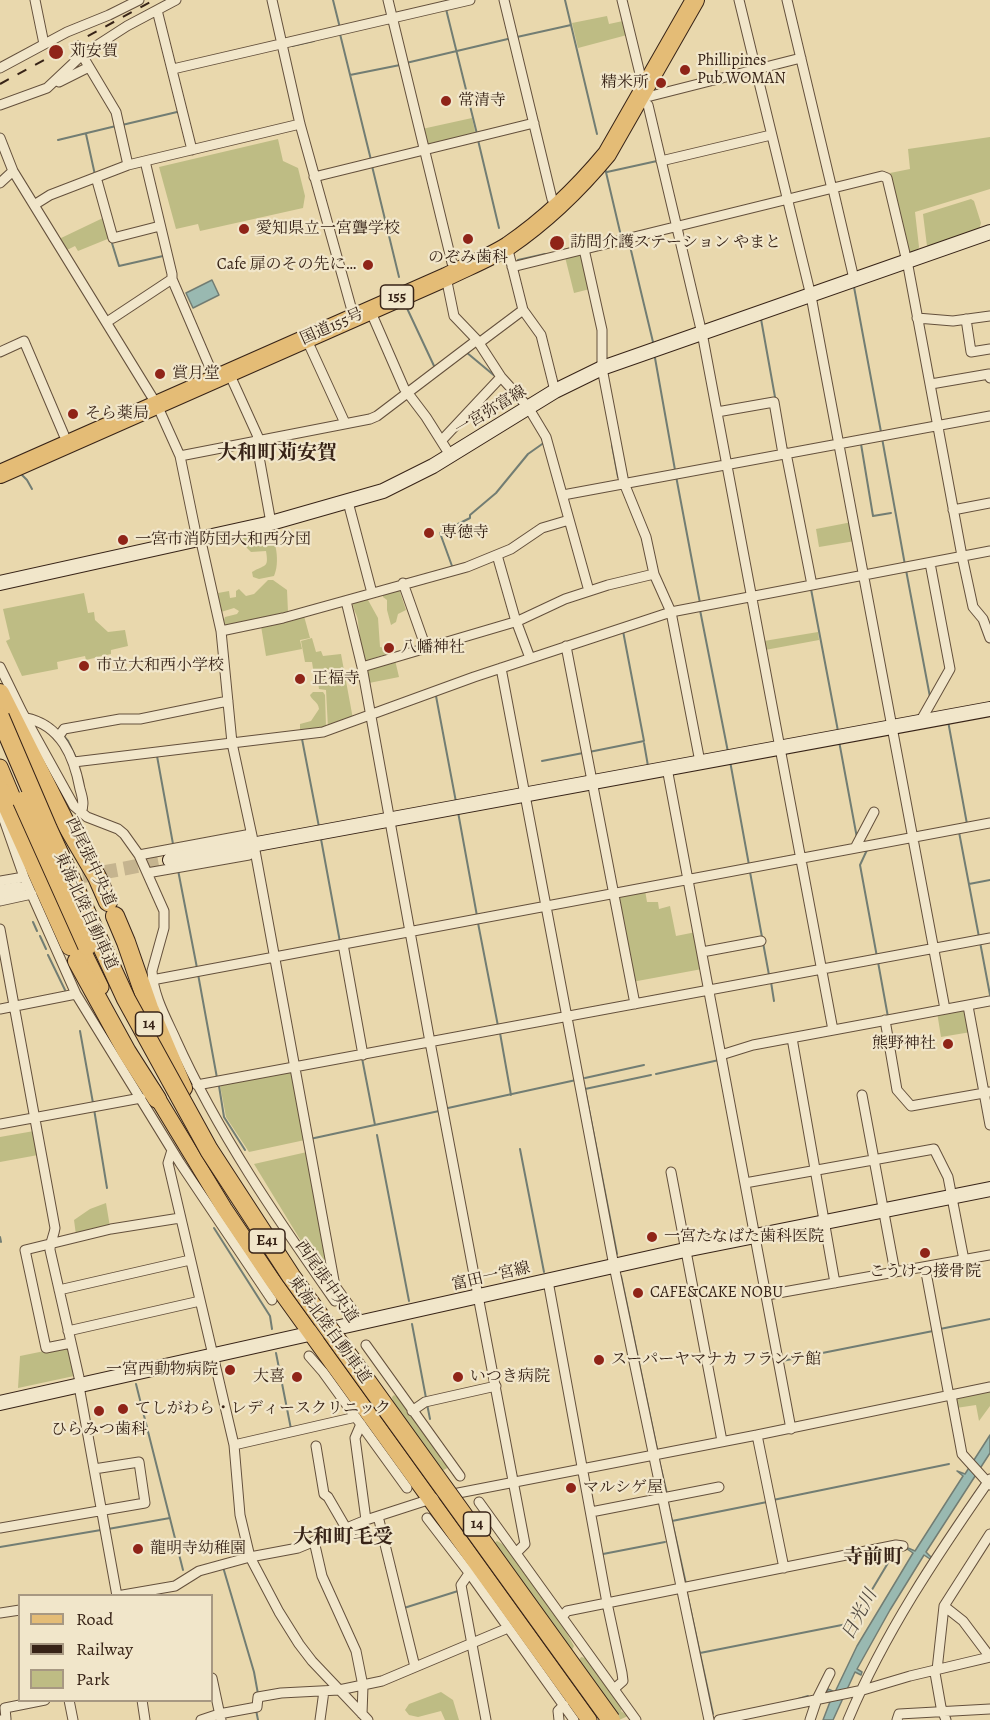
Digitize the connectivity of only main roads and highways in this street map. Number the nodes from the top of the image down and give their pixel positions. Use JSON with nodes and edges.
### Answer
{"nodes":[{"id":1,"x":684,"y":0,"type":"edge"},
{"id":2,"x":695,"y":0,"type":"edge"},
{"id":3,"x":642,"y":90,"type":"junction"},
{"id":4,"x":990,"y":232,"type":"edge"},
{"id":5,"x":449,"y":270,"type":"junction"},
{"id":6,"x":154,"y":400,"type":"junction"},
{"id":7,"x":0,"y":463,"type":"edge"},
{"id":8,"x":0,"y":474,"type":"edge"},
{"id":9,"x":0,"y":583,"type":"edge"},
{"id":10,"x":0,"y":693,"type":"edge"},
{"id":11,"x":0,"y":700,"type":"edge"},
{"id":12,"x":990,"y":709,"type":"edge"},
{"id":13,"x":0,"y":717,"type":"edge"},
{"id":14,"x":0,"y":749,"type":"edge"},
{"id":15,"x":0,"y":767,"type":"edge"},
{"id":16,"x":0,"y":790,"type":"edge"},
{"id":17,"x":170,"y":860,"type":"tunnel mouth"},
{"id":18,"x":26,"y":880,"type":"junction"},
{"id":19,"x":0,"y":892,"type":"edge"},
{"id":20,"x":190,"y":1087,"type":"junction"},
{"id":21,"x":149,"y":1098,"type":"junction"},
{"id":22,"x":990,"y":1189,"type":"edge"},
{"id":23,"x":335,"y":1328,"type":"junction"},
{"id":24,"x":310,"y":1334,"type":"junction"},
{"id":25,"x":0,"y":1403,"type":"edge"},
{"id":26,"x":590,"y":1720,"type":"edge"},
{"id":27,"x":597,"y":1720,"type":"edge"},
{"id":28,"x":611,"y":1720,"type":"edge"},
{"id":29,"x":619,"y":1720,"type":"edge"}],
"edges":[{"from":1,"to":3,"type":"highway","name":"国道155号","number":"155"},
{"from":2,"to":3,"type":"highway","name":"国道155号","number":"155"},
{"from":3,"to":5,"type":"highway","name":"国道155号","number":"155"},
{"from":3,"to":5,"type":"highway","name":"国道155号","number":"155"},
{"from":4,"to":9,"type":"main road","name":"一宮弥富線"},
{"from":5,"to":6,"type":"highway","name":"国道155号","number":"155"},
{"from":5,"to":6,"type":"highway","name":"国道155号","number":"155"},
{"from":6,"to":7,"type":"highway","name":"国道155号","number":"155"},
{"from":6,"to":8,"type":"highway","name":"国道155号","number":"155"},
{"from":10,"to":20,"type":"highway"},
{"from":11,"to":20,"type":"main road","name":"西尾張中央道","number":"14"},
{"from":12,"to":17,"type":"main road"},
{"from":13,"to":28,"type":"highway","name":"東海北陸自動車道","number":"E41","bridge":true},
{"from":14,"to":27,"type":"highway","name":"東海北陸自動車道","number":"E41","bridge":true},
{"from":15,"to":21,"type":"main road","number":"14"},
{"from":16,"to":18,"type":"highway"},
{"from":18,"to":19,"type":"main road"},
{"from":18,"to":21,"type":"highway"},
{"from":20,"to":23,"type":"main road","name":"西尾張中央道","number":"14"},
{"from":21,"to":24,"type":"main road","number":"14"},
{"from":22,"to":23,"type":"main road","name":"富田一宮線"},
{"from":23,"to":24,"type":"main road","name":"富田一宮線"},
{"from":23,"to":29,"type":"main road","name":"西尾張中央道","number":"14"},
{"from":24,"to":25,"type":"main road","name":"富田一宮線"},
{"from":24,"to":26,"type":"main road","number":"14"}]}
